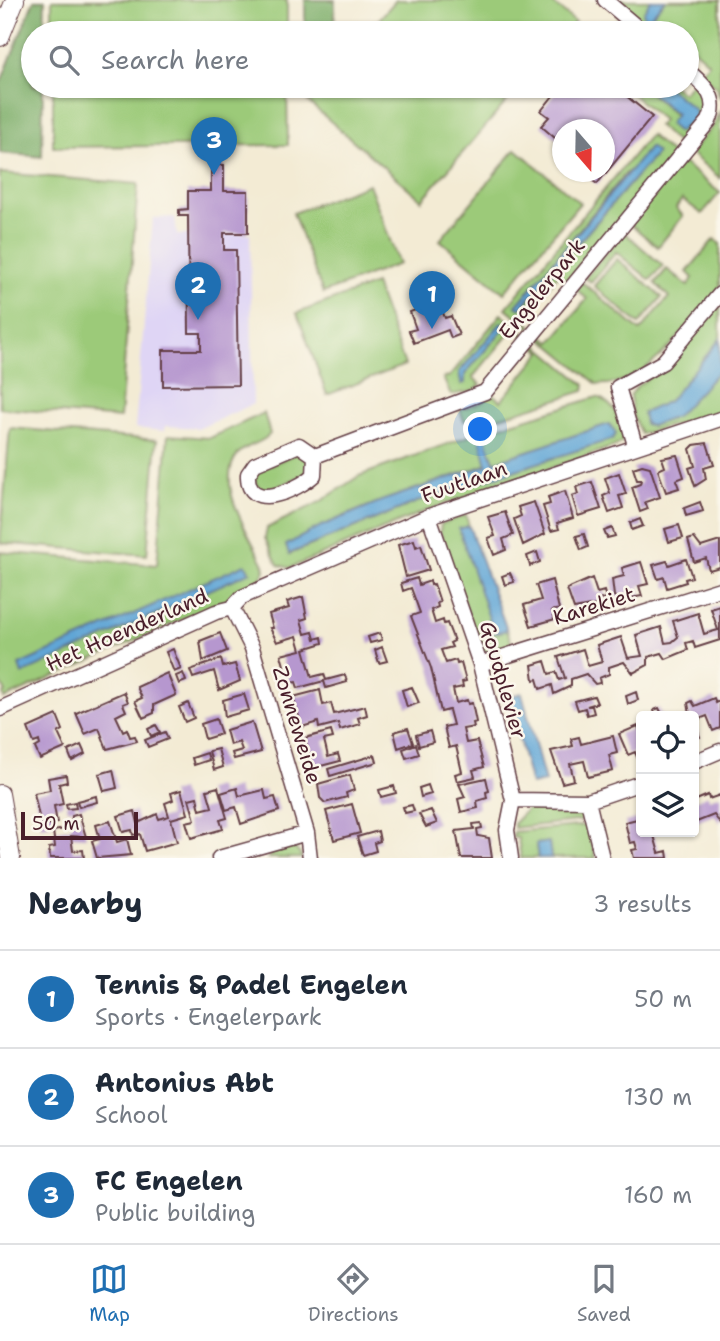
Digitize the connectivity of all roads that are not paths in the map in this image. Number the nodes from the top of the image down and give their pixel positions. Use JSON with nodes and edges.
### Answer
{"nodes":[{"id":1,"x":15,"y":0,"type":"edge"},
{"id":2,"x":605,"y":0,"type":"edge"},
{"id":3,"x":630,"y":21,"type":"edge"},
{"id":4,"x":0,"y":37,"type":"edge"},
{"id":5,"x":699,"y":80,"type":"edge"},
{"id":6,"x":720,"y":294,"type":"edge"},
{"id":7,"x":720,"y":419,"type":"edge"},
{"id":8,"x":635,"y":445,"type":"junction"},
{"id":9,"x":315,"y":456,"type":"junction"},
{"id":10,"x":429,"y":516,"type":"junction"},
{"id":11,"x":720,"y":589,"type":"edge"},
{"id":12,"x":232,"y":608,"type":"junction"},
{"id":13,"x":480,"y":664,"type":"junction"},
{"id":14,"x":0,"y":709,"type":"edge"},
{"id":15,"x":720,"y":751,"type":"edge"},
{"id":16,"x":699,"y":760,"type":"edge"},
{"id":17,"x":636,"y":785,"type":"edge"},
{"id":18,"x":0,"y":794,"type":"edge"},
{"id":19,"x":513,"y":800,"type":"junction"},
{"id":20,"x":588,"y":801,"type":"junction"},
{"id":21,"x":307,"y":833,"type":"junction"},
{"id":22,"x":258,"y":853,"type":"edge"},
{"id":23,"x":11,"y":858,"type":"edge"},
{"id":24,"x":219,"y":858,"type":"edge"},
{"id":25,"x":310,"y":858,"type":"edge"},
{"id":26,"x":511,"y":858,"type":"edge"},
{"id":27,"x":602,"y":858,"type":"edge"}],
"edges":[{"from":1,"to":4,"type":"street"},
{"from":2,"to":3,"type":"street"},
{"from":5,"to":9,"type":"street","name":"Engelerpark"},
{"from":6,"to":8,"type":"street"},
{"from":7,"to":8,"type":"street","name":"Fuutlaan"},
{"from":8,"to":10,"type":"street","name":"Fuutlaan"},
{"from":9,"to":9,"type":"street"},
{"from":10,"to":12,"type":"street","name":"Fuutlaan"},
{"from":10,"to":13,"type":"street","name":"Goudplevier"},
{"from":11,"to":13,"type":"street","name":"Karekiet"},
{"from":12,"to":14,"type":"street","name":"Het Hoenderland"},
{"from":12,"to":21,"type":"street","name":"Zonneweide"},
{"from":13,"to":19,"type":"street","name":"Goudplevier"},
{"from":15,"to":16,"type":"street"},
{"from":17,"to":20,"type":"street"},
{"from":18,"to":23,"type":"street"},
{"from":19,"to":20,"type":"street"},
{"from":19,"to":26,"type":"street","name":"Goudplevier"},
{"from":20,"to":27,"type":"street"},
{"from":21,"to":22,"type":"street"},
{"from":21,"to":25,"type":"street","name":"Zonneweide"},
{"from":22,"to":24,"type":"street"}]}
